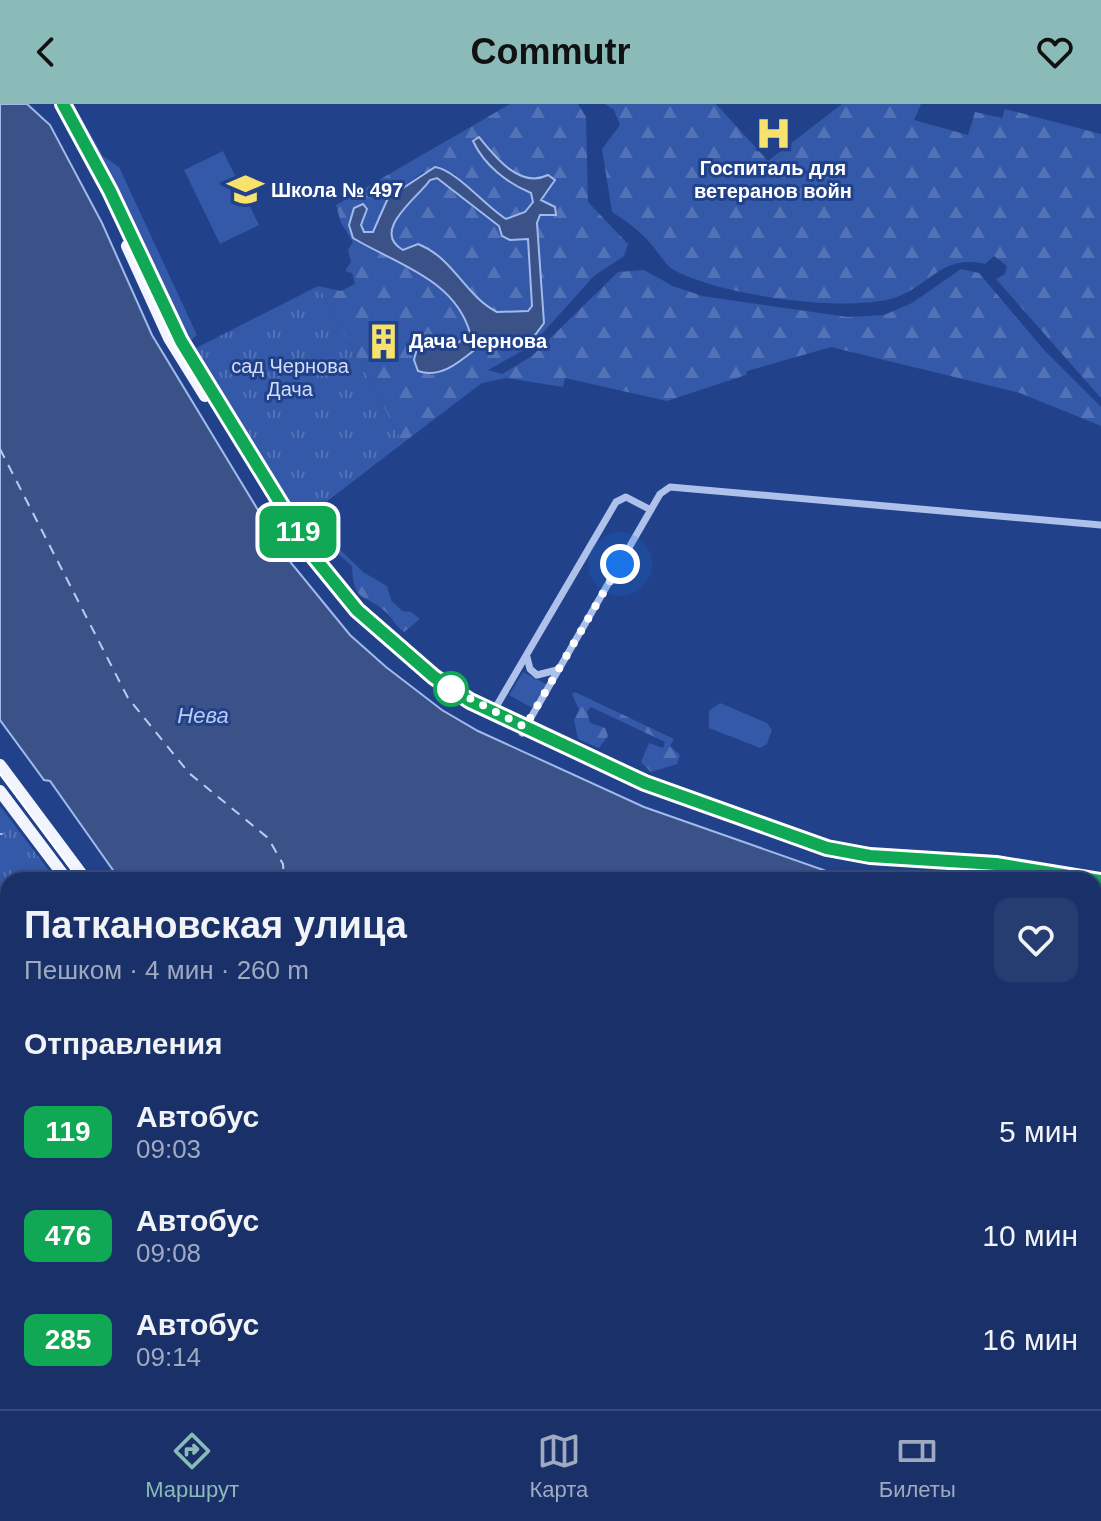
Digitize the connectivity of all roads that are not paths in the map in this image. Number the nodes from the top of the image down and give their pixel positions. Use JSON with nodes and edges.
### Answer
{"nodes":[{"id":1,"x":54,"y":104,"type":"edge"},
{"id":2,"x":63,"y":104,"type":"edge"},
{"id":3,"x":651,"y":510,"type":"junction"},
{"id":4,"x":1101,"y":525,"type":"edge"},
{"id":5,"x":527,"y":655,"type":"junction"},
{"id":6,"x":559,"y":669,"type":"junction"},
{"id":7,"x":493,"y":712,"type":"junction"},
{"id":8,"x":524,"y":730,"type":"junction"},
{"id":9,"x":0,"y":765,"type":"edge"},
{"id":10,"x":0,"y":791,"type":"edge"},
{"id":11,"x":61,"y":872,"type":"edge"},
{"id":12,"x":80,"y":872,"type":"edge"},
{"id":13,"x":996,"y":872,"type":"edge"},
{"id":14,"x":1045,"y":872,"type":"edge"}],
"edges":[{"from":1,"to":8,"type":"main road"},
{"from":2,"to":7,"type":"main road"},
{"from":3,"to":4,"type":"street"},
{"from":3,"to":5,"type":"street"},
{"from":3,"to":6,"type":"street"},
{"from":5,"to":6,"type":"street"},
{"from":5,"to":7,"type":"street"},
{"from":6,"to":8,"type":"street"},
{"from":7,"to":8,"type":"main road"},
{"from":8,"to":13,"type":"main road"},
{"from":8,"to":14,"type":"main road"},
{"from":9,"to":12,"type":"main road"},
{"from":10,"to":11,"type":"main road"}]}
